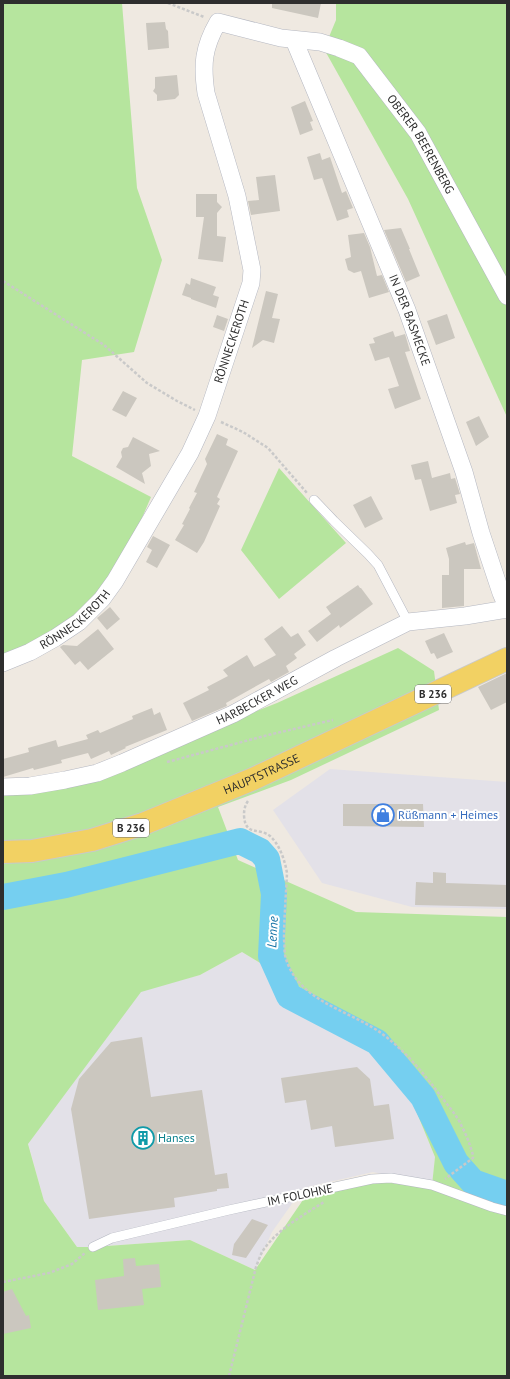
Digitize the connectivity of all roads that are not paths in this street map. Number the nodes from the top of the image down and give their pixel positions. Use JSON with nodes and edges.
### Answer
{"nodes":[{"id":1,"x":294,"y":40,"type":"junction"},
{"id":2,"x":507,"y":296,"type":"edge"},
{"id":3,"x":314,"y":500,"type":"road end"},
{"id":4,"x":507,"y":608,"type":"edge"},
{"id":5,"x":408,"y":622,"type":"junction"},
{"id":6,"x":507,"y":659,"type":"edge"},
{"id":7,"x":3,"y":663,"type":"edge"},
{"id":8,"x":3,"y":787,"type":"edge"},
{"id":9,"x":3,"y":852,"type":"edge"},
{"id":10,"x":507,"y":1211,"type":"edge"},
{"id":11,"x":93,"y":1247,"type":"road end"}],
"edges":[{"from":1,"to":2,"type":"street","name":"OBERER BEERENBERG"},
{"from":1,"to":4,"type":"street","name":"IN DER BASMECKE"},
{"from":1,"to":7,"type":"street","name":"RÖNNECKEROTH"},
{"from":3,"to":5,"type":"lane"},
{"from":4,"to":5,"type":"street","name":"HARBECKER WEG"},
{"from":5,"to":8,"type":"street","name":"HARBECKER WEG"},
{"from":6,"to":9,"type":"main road","name":"HAUPTSTRASSE","number":"B 236"},
{"from":10,"to":11,"type":"lane","name":"IM FOLOHNE"}]}
